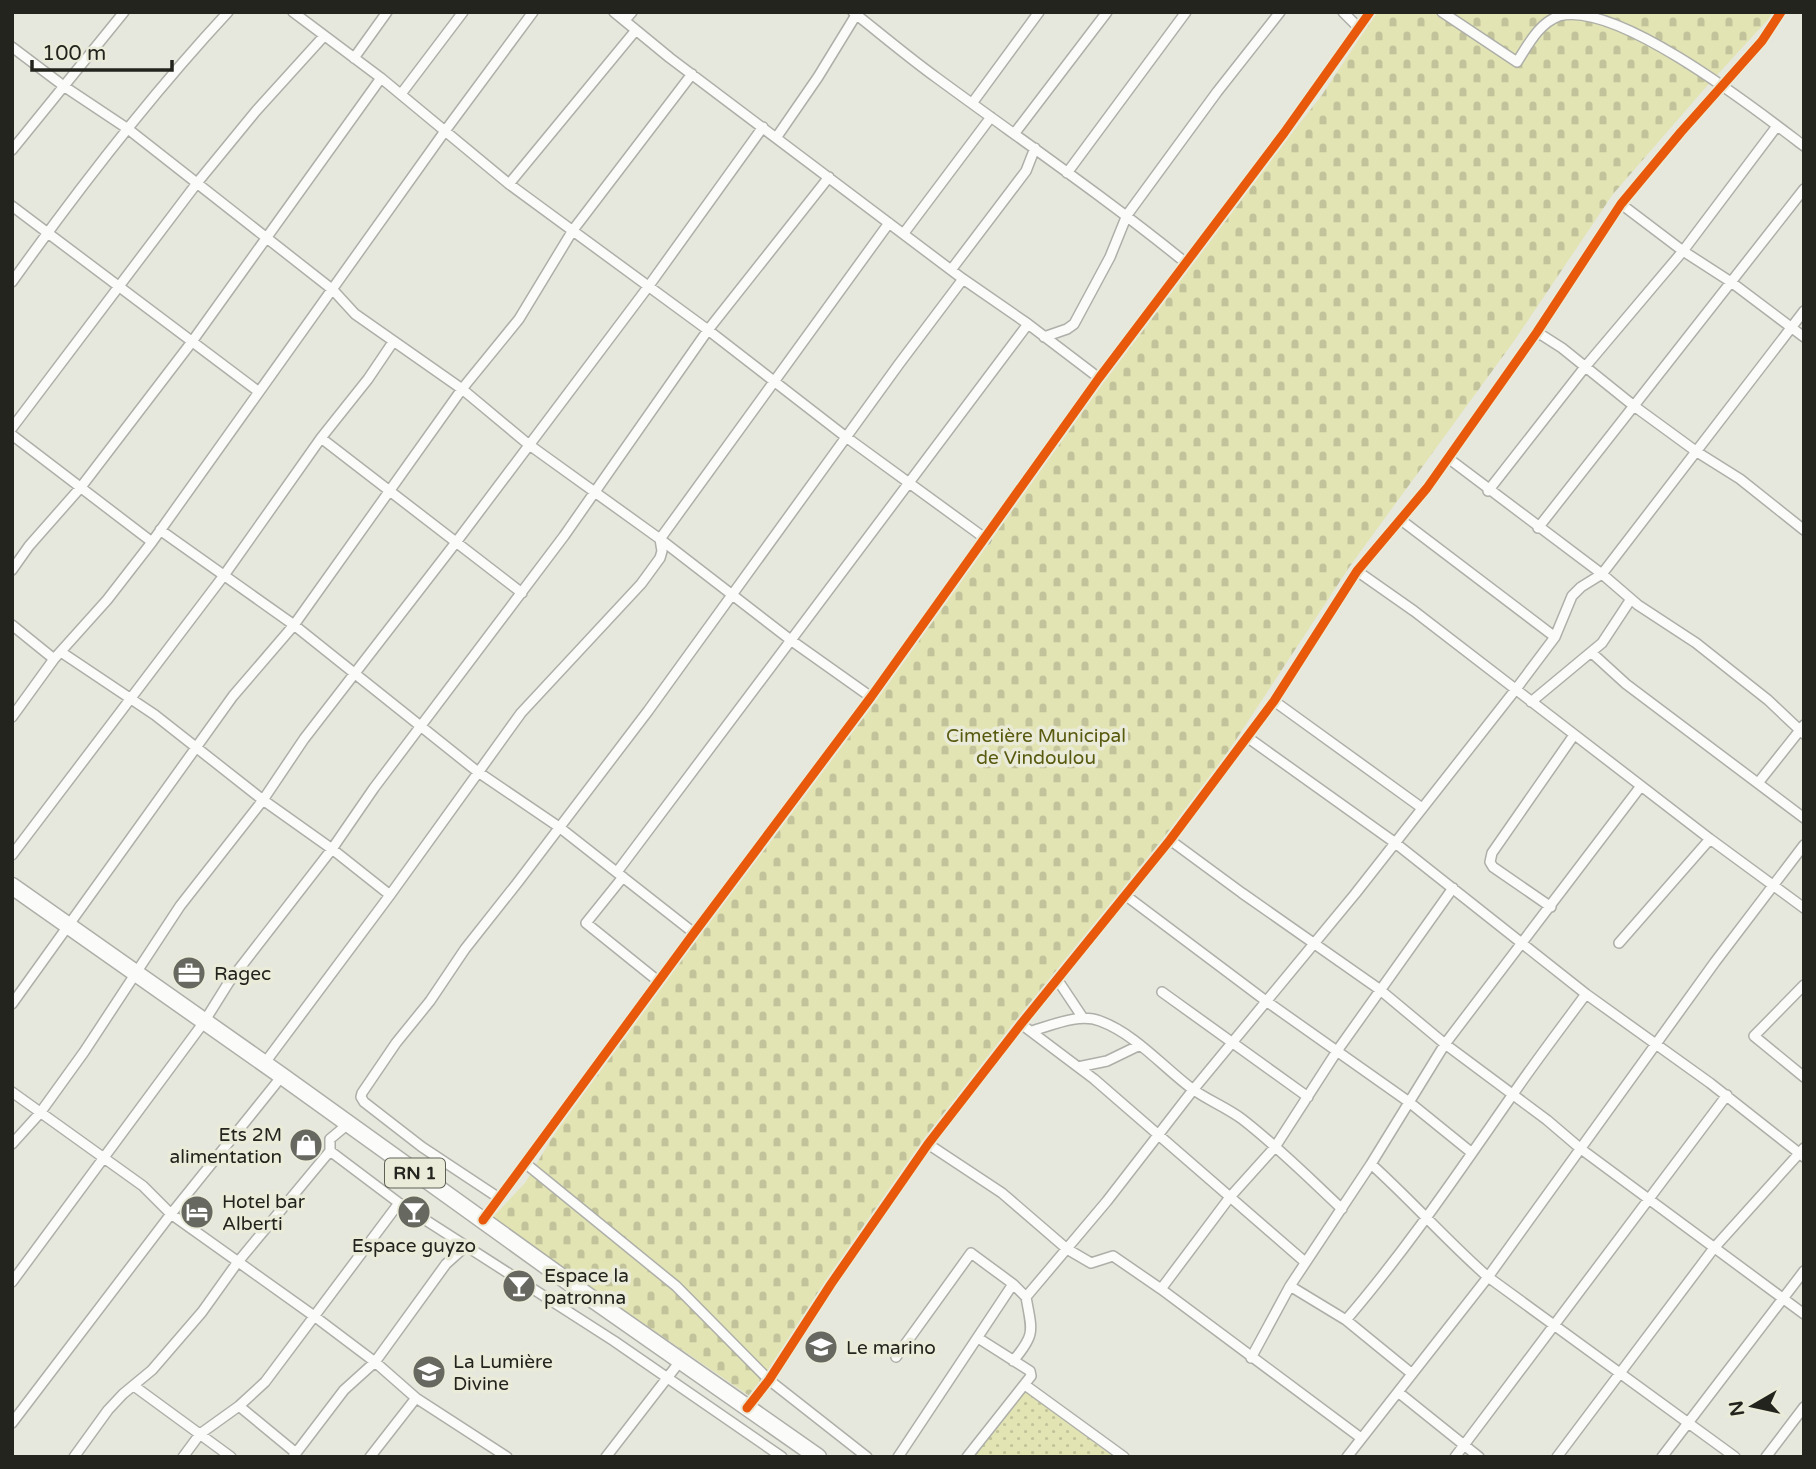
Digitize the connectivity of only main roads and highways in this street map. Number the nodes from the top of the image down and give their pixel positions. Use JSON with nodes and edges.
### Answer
{"nodes":[{"id":1,"x":12,"y":887,"type":"edge"},
{"id":2,"x":818,"y":1457,"type":"edge"}],
"edges":[{"from":1,"to":2,"type":"highway","number":"RN 1"}]}
